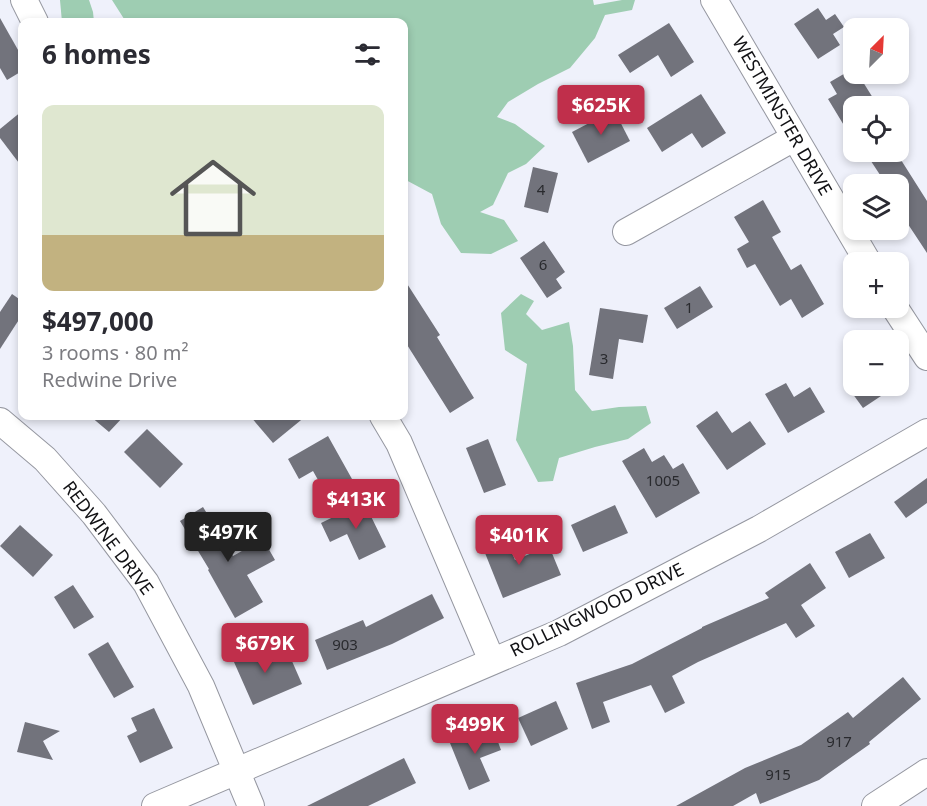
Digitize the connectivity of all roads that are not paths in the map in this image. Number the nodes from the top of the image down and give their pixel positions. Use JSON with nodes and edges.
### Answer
{"nodes":[{"id":1,"x":24,"y":0,"type":"edge"},
{"id":2,"x":714,"y":0,"type":"edge"},
{"id":3,"x":33,"y":18,"type":"edge"},
{"id":4,"x":794,"y":138,"type":"junction"},
{"id":5,"x":626,"y":232,"type":"dead end"},
{"id":6,"x":862,"y":252,"type":"edge"},
{"id":7,"x":902,"y":318,"type":"edge"},
{"id":8,"x":927,"y":357,"type":"edge"},
{"id":9,"x":385,"y":420,"type":"edge"},
{"id":10,"x":0,"y":421,"type":"edge"},
{"id":11,"x":927,"y":432,"type":"edge"},
{"id":12,"x":492,"y":661,"type":"junction"},
{"id":13,"x":236,"y":772,"type":"junction"},
{"id":14,"x":927,"y":772,"type":"edge"},
{"id":15,"x":155,"y":806,"type":"edge"},
{"id":16,"x":251,"y":806,"type":"edge"},
{"id":17,"x":874,"y":806,"type":"edge"}],
"edges":[{"from":1,"to":3,"type":"street"},
{"from":2,"to":4,"type":"street","name":"WESTMINSTER DRIVE"},
{"from":4,"to":5,"type":"street"},
{"from":4,"to":6,"type":"street","name":"WESTMINSTER DRIVE"},
{"from":7,"to":8,"type":"street"},
{"from":9,"to":12,"type":"street"},
{"from":10,"to":13,"type":"street","name":"REDWINE DRIVE"},
{"from":11,"to":12,"type":"street","name":"ROLLINGWOOD DRIVE"},
{"from":12,"to":13,"type":"street","name":"ROLLINGWOOD DRIVE"},
{"from":13,"to":15,"type":"street","name":"ROLLINGWOOD DRIVE"},
{"from":13,"to":16,"type":"street","name":"REDWINE DRIVE"},
{"from":14,"to":17,"type":"street"}]}
